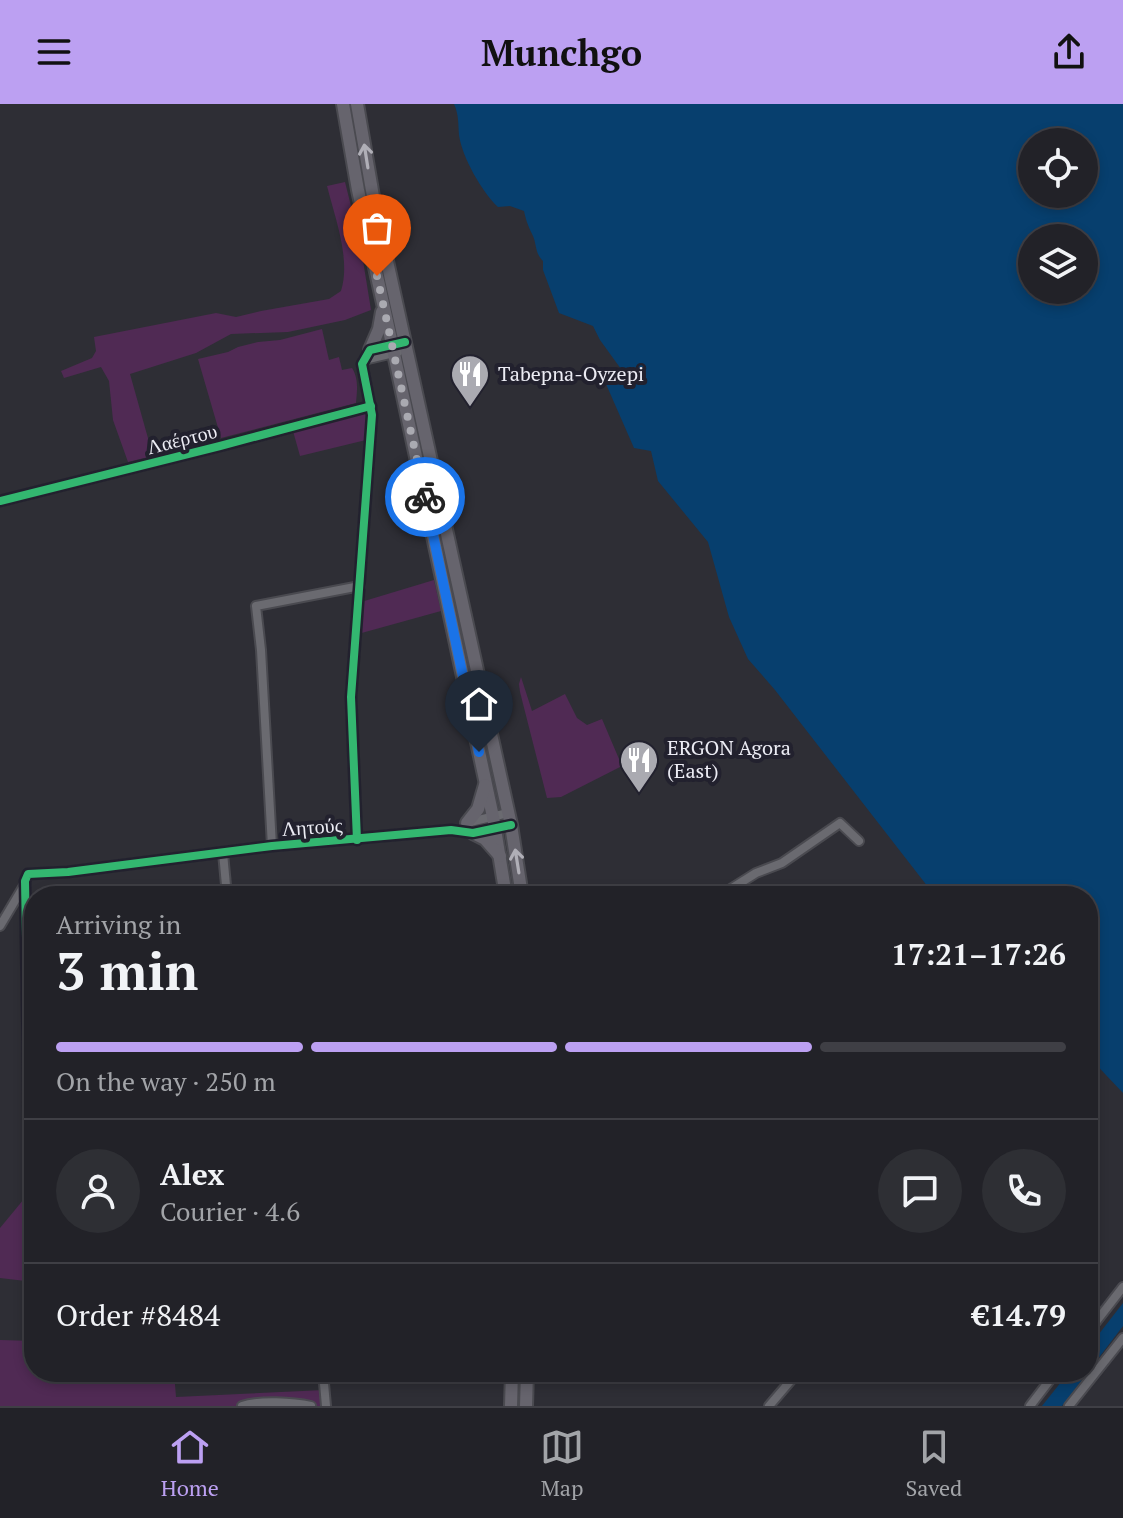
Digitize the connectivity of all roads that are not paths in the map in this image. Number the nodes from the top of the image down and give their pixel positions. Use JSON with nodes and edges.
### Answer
{"nodes":[{"id":1,"x":334,"y":104,"type":"edge"},
{"id":2,"x":343,"y":104,"type":"edge"},
{"id":3,"x":357,"y":104,"type":"edge"},
{"id":4,"x":348,"y":131,"type":"junction"},
{"id":5,"x":383,"y":305,"type":"junction"},
{"id":6,"x":399,"y":347,"type":"junction"},
{"id":7,"x":366,"y":355,"type":"junction"},
{"id":8,"x":371,"y":406,"type":"junction"},
{"id":9,"x":0,"y":501,"type":"edge"},
{"id":10,"x":360,"y":586,"type":"junction"},
{"id":11,"x":486,"y":782,"type":"junction"},
{"id":12,"x":510,"y":819,"type":"junction"},
{"id":13,"x":494,"y":822,"type":"junction"},
{"id":14,"x":470,"y":828,"type":"junction"},
{"id":15,"x":357,"y":840,"type":"junction"},
{"id":16,"x":859,"y":841,"type":"dead end"},
{"id":17,"x":272,"y":846,"type":"junction"},
{"id":18,"x":223,"y":853,"type":"junction"},
{"id":19,"x":500,"y":856,"type":"junction"},
{"id":20,"x":25,"y":883,"type":"junction"},
{"id":21,"x":25,"y":886,"type":"edge"},
{"id":22,"x":226,"y":886,"type":"edge"},
{"id":23,"x":504,"y":886,"type":"edge"},
{"id":24,"x":520,"y":886,"type":"edge"},
{"id":25,"x":735,"y":886,"type":"edge"},
{"id":26,"x":0,"y":926,"type":"edge"},
{"id":27,"x":1123,"y":1287,"type":"edge"},
{"id":28,"x":1098,"y":1319,"type":"edge"},
{"id":29,"x":1123,"y":1338,"type":"edge"},
{"id":30,"x":1098,"y":1369,"type":"edge"},
{"id":31,"x":324,"y":1382,"type":"edge"},
{"id":32,"x":512,"y":1382,"type":"edge"},
{"id":33,"x":527,"y":1382,"type":"edge"},
{"id":34,"x":789,"y":1382,"type":"edge"},
{"id":35,"x":1048,"y":1382,"type":"edge"},
{"id":36,"x":1088,"y":1382,"type":"edge"},
{"id":37,"x":242,"y":1406,"type":"edge"},
{"id":38,"x":311,"y":1406,"type":"edge"},
{"id":39,"x":326,"y":1406,"type":"edge"},
{"id":40,"x":511,"y":1406,"type":"edge"},
{"id":41,"x":526,"y":1406,"type":"edge"},
{"id":42,"x":769,"y":1406,"type":"edge"},
{"id":43,"x":1030,"y":1406,"type":"edge"},
{"id":44,"x":1069,"y":1406,"type":"edge"}],
"edges":[{"from":1,"to":4,"type":"main road"},
{"from":2,"to":4,"type":"main road"},
{"from":6,"to":3,"type":"main road","one_way":true},
{"from":4,"to":5,"type":"main road"},
{"from":5,"to":6,"type":"main road"},
{"from":5,"to":7,"type":"main road"},
{"from":6,"to":7,"type":"street"},
{"from":6,"to":11,"type":"main road"},
{"from":6,"to":12,"type":"main road"},
{"from":7,"to":8,"type":"street"},
{"from":8,"to":9,"type":"street","name":"Λαέρτου"},
{"from":8,"to":10,"type":"street"},
{"from":10,"to":15,"type":"street"},
{"from":10,"to":17,"type":"street"},
{"from":11,"to":13,"type":"main road"},
{"from":11,"to":14,"type":"main road"},
{"from":12,"to":13,"type":"street","name":"Λητούς"},
{"from":24,"to":12,"type":"main road","one_way":true},
{"from":13,"to":14,"type":"street","name":"Λητούς"},
{"from":13,"to":19,"type":"main road"},
{"from":14,"to":15,"type":"street","name":"Λητούς"},
{"from":14,"to":19,"type":"main road"},
{"from":15,"to":17,"type":"street","name":"Λητούς"},
{"from":16,"to":25,"type":"street"},
{"from":17,"to":18,"type":"street","name":"Λητούς"},
{"from":18,"to":20,"type":"street","name":"Λητούς"},
{"from":18,"to":22,"type":"street"},
{"from":19,"to":23,"type":"main road"},
{"from":20,"to":21,"type":"street"},
{"from":20,"to":26,"type":"street"},
{"from":27,"to":28,"type":"street"},
{"from":29,"to":30,"type":"street"},
{"from":31,"to":39,"type":"street"},
{"from":32,"to":40,"type":"main road"},
{"from":33,"to":41,"type":"main road"},
{"from":34,"to":42,"type":"street"},
{"from":35,"to":43,"type":"street"},
{"from":36,"to":44,"type":"street"},
{"from":37,"to":38,"type":"street"}]}
